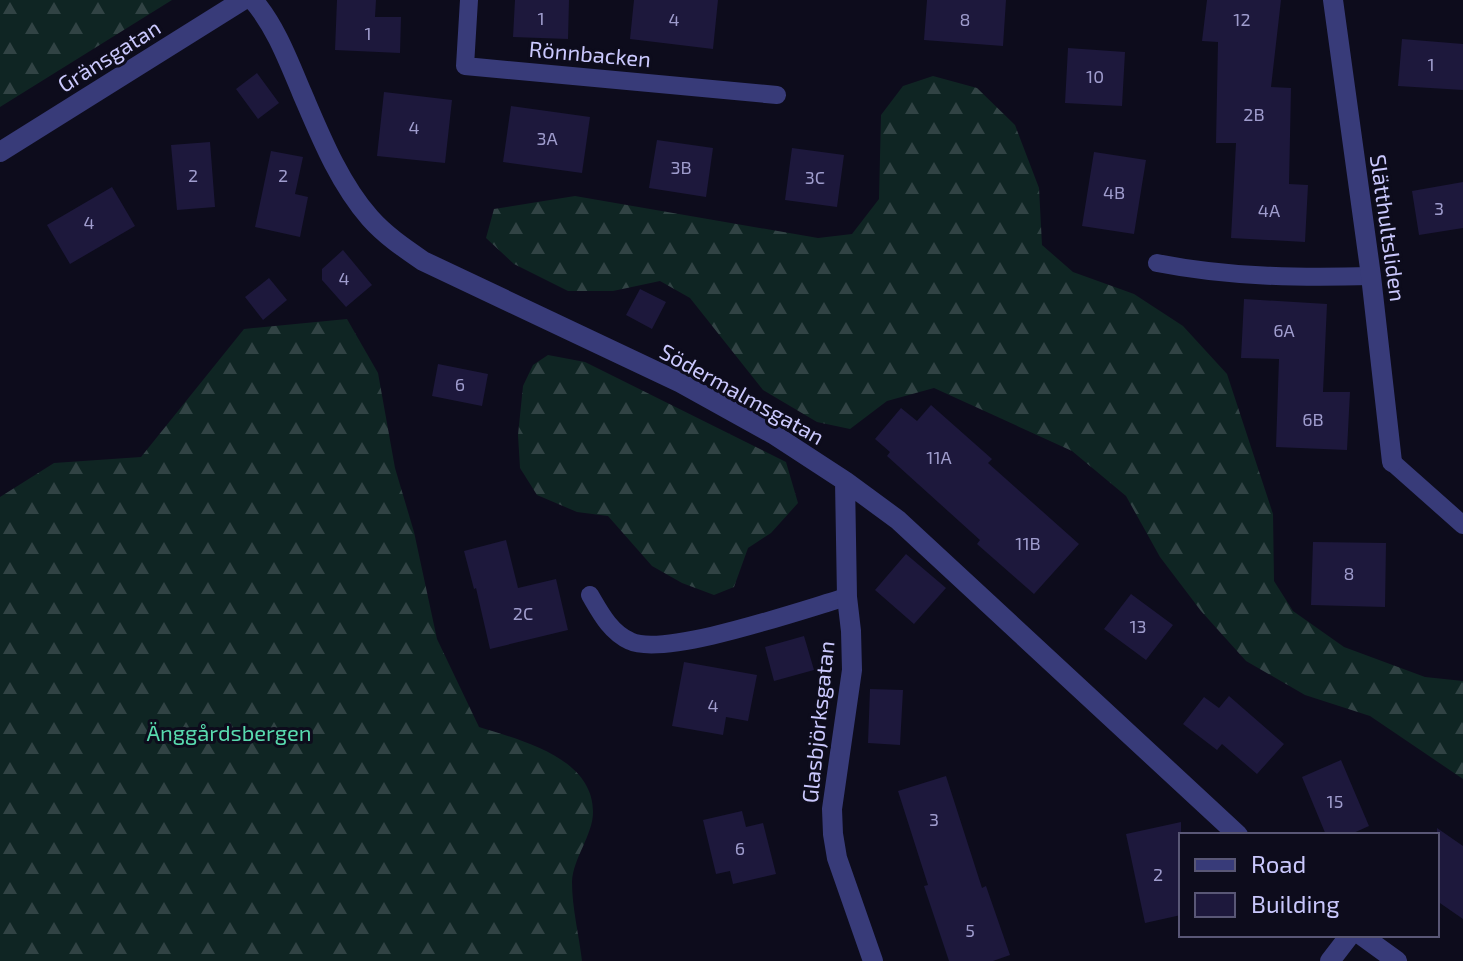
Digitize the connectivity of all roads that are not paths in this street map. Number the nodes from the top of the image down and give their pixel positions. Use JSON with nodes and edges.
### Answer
{"nodes":[{"id":1,"x":243,"y":0,"type":"edge"},
{"id":2,"x":253,"y":0,"type":"edge"},
{"id":3,"x":469,"y":0,"type":"edge"},
{"id":4,"x":1333,"y":0,"type":"edge"},
{"id":5,"x":777,"y":95,"type":"dead end"},
{"id":6,"x":0,"y":152,"type":"edge"},
{"id":7,"x":1157,"y":263,"type":"dead end"},
{"id":8,"x":1371,"y":276,"type":"junction"},
{"id":9,"x":1392,"y":462,"type":"joint"},
{"id":10,"x":845,"y":481,"type":"junction"},
{"id":11,"x":1463,"y":525,"type":"edge"},
{"id":12,"x":590,"y":595,"type":"dead end"},
{"id":13,"x":847,"y":597,"type":"junction"},
{"id":14,"x":1236,"y":833,"type":"edge"},
{"id":15,"x":1348,"y":937,"type":"edge"},
{"id":16,"x":1364,"y":937,"type":"edge"},
{"id":17,"x":873,"y":961,"type":"edge"},
{"id":18,"x":1330,"y":961,"type":"edge"},
{"id":19,"x":1397,"y":961,"type":"edge"}],
"edges":[{"from":1,"to":6,"type":"street","name":"Gränsgatan"},
{"from":2,"to":10,"type":"street","name":"Södermalmsgatan"},
{"from":3,"to":5,"type":"lane","name":"Rönnbacken"},
{"from":4,"to":8,"type":"street","name":"Slätthultsliden"},
{"from":7,"to":8,"type":"lane"},
{"from":8,"to":9,"type":"street","name":"Slätthultsliden"},
{"from":9,"to":11,"type":"lane"},
{"from":10,"to":13,"type":"street","name":"Glasbjörksgatan"},
{"from":10,"to":14,"type":"street","name":"Södermalmsgatan"},
{"from":12,"to":13,"type":"lane"},
{"from":13,"to":17,"type":"street","name":"Glasbjörksgatan"},
{"from":15,"to":18,"type":"street"},
{"from":16,"to":19,"type":"street"}]}
